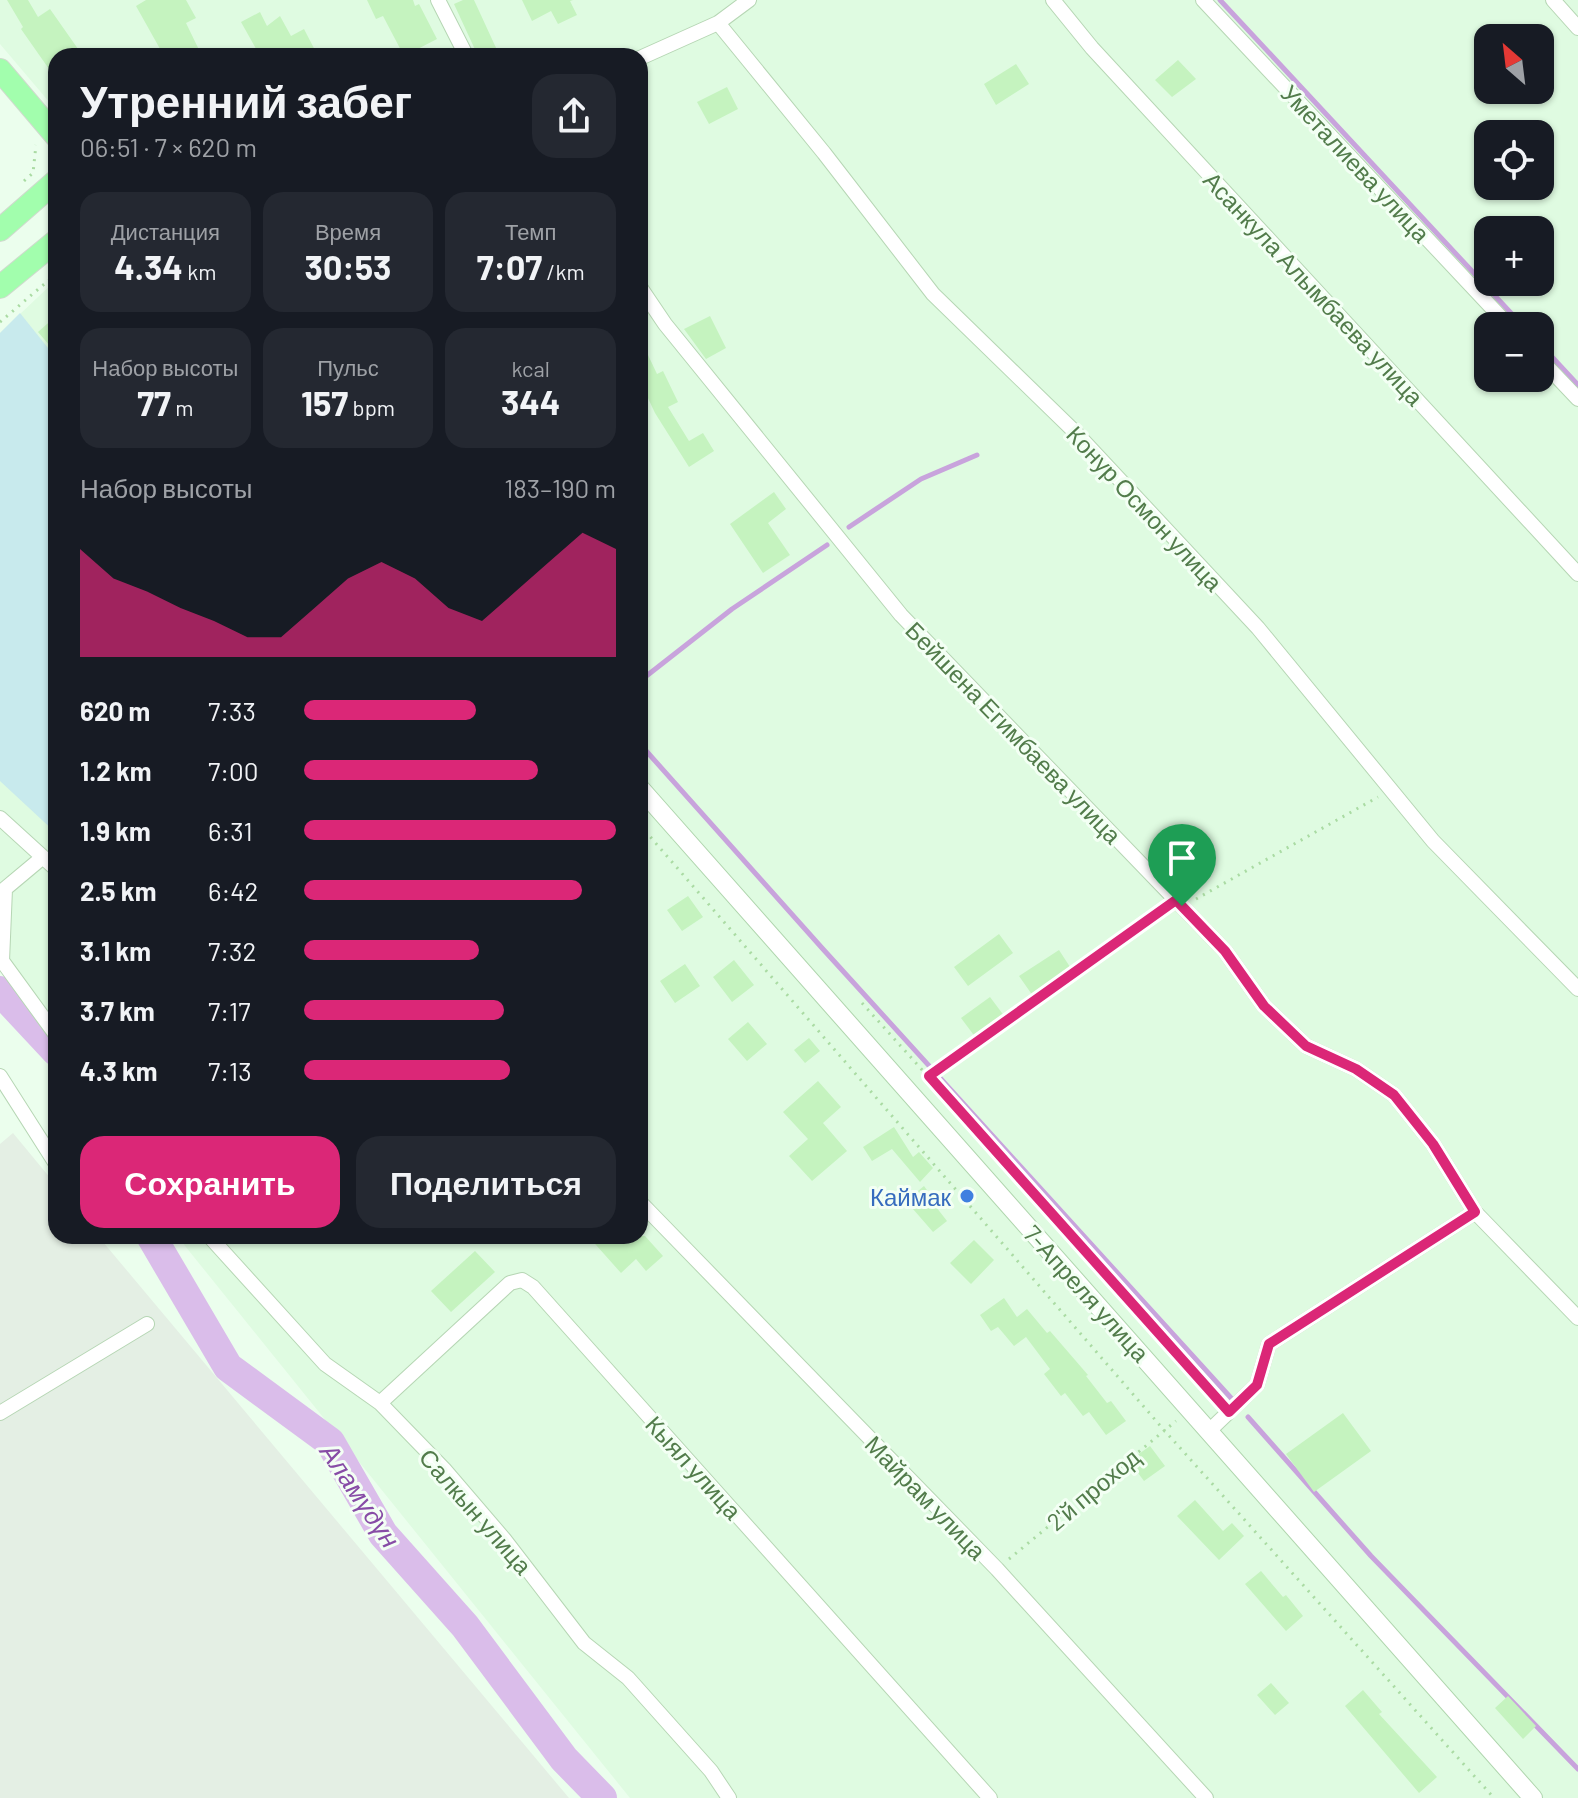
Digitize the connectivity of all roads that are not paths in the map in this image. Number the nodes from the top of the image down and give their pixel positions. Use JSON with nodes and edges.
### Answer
{"nodes":[{"id":1,"x":438,"y":0,"type":"edge"},
{"id":2,"x":749,"y":0,"type":"edge"},
{"id":3,"x":1053,"y":0,"type":"edge"},
{"id":4,"x":1203,"y":0,"type":"edge"},
{"id":5,"x":1553,"y":0,"type":"edge"},
{"id":6,"x":734,"y":5,"type":"edge"},
{"id":7,"x":718,"y":23,"type":"junction"},
{"id":8,"x":1578,"y":28,"type":"edge"},
{"id":9,"x":462,"y":48,"type":"edge"},
{"id":10,"x":648,"y":54,"type":"edge"},
{"id":11,"x":0,"y":70,"type":"edge"},
{"id":12,"x":46,"y":141,"type":"edge"},
{"id":13,"x":48,"y":188,"type":"edge"},
{"id":14,"x":0,"y":230,"type":"edge"},
{"id":15,"x":48,"y":248,"type":"edge"},
{"id":16,"x":0,"y":287,"type":"edge"},
{"id":17,"x":648,"y":299,"type":"edge"},
{"id":18,"x":1496,"y":312,"type":"edge"},
{"id":19,"x":1554,"y":374,"type":"edge"},
{"id":20,"x":1578,"y":399,"type":"edge"},
{"id":21,"x":1578,"y":574,"type":"edge"},
{"id":22,"x":648,"y":797,"type":"edge"},
{"id":23,"x":0,"y":818,"type":"edge"},
{"id":24,"x":43,"y":857,"type":"junction"},
{"id":25,"x":48,"y":862,"type":"edge"},
{"id":26,"x":3,"y":891,"type":"edge"},
{"id":27,"x":1,"y":960,"type":"edge"},
{"id":28,"x":1578,"y":989,"type":"edge"},
{"id":29,"x":48,"y":1024,"type":"edge"},
{"id":30,"x":3,"y":1084,"type":"edge"},
{"id":31,"x":48,"y":1152,"type":"edge"},
{"id":32,"x":648,"y":1210,"type":"edge"},
{"id":33,"x":1475,"y":1212,"type":"junction"},
{"id":34,"x":216,"y":1244,"type":"edge"},
{"id":35,"x":1578,"y":1318,"type":"edge"},
{"id":36,"x":147,"y":1324,"type":"dead end"},
{"id":37,"x":380,"y":1403,"type":"junction"},
{"id":38,"x":0,"y":1413,"type":"edge"},
{"id":39,"x":1209,"y":1431,"type":"junction"},
{"id":40,"x":729,"y":1798,"type":"edge"},
{"id":41,"x":990,"y":1798,"type":"edge"},
{"id":42,"x":1206,"y":1798,"type":"edge"},
{"id":43,"x":1533,"y":1798,"type":"edge"}],
"edges":[{"from":1,"to":9,"type":"street"},
{"from":2,"to":6,"type":"street"},
{"from":3,"to":21,"type":"street","name":"Асанкула Алымбаева улица"},
{"from":4,"to":18,"type":"street","name":"Уметалиева улица"},
{"from":5,"to":8,"type":"street"},
{"from":6,"to":7,"type":"street"},
{"from":7,"to":10,"type":"street"},
{"from":7,"to":28,"type":"street","name":"Конур Осмон улица"},
{"from":11,"to":12,"type":"main road"},
{"from":13,"to":14,"type":"main road"},
{"from":15,"to":16,"type":"main road"},
{"from":17,"to":33,"type":"street","name":"Бейшена Егимбаева улица"},
{"from":19,"to":20,"type":"street"},
{"from":22,"to":39,"type":"main road","name":"7-Апреля улица"},
{"from":23,"to":24,"type":"street"},
{"from":24,"to":25,"type":"street"},
{"from":24,"to":26,"type":"street"},
{"from":26,"to":27,"type":"street"},
{"from":27,"to":29,"type":"street"},
{"from":30,"to":31,"type":"street"},
{"from":32,"to":42,"type":"street","name":"Майрам улица"},
{"from":33,"to":35,"type":"street","name":"Бейшена Егимбаева улица"},
{"from":33,"to":39,"type":"street"},
{"from":34,"to":37,"type":"street","name":"Салкын улица"},
{"from":36,"to":38,"type":"street"},
{"from":37,"to":40,"type":"street","name":"Салкын улица"},
{"from":37,"to":41,"type":"street","name":"Кыял улица"},
{"from":39,"to":43,"type":"main road","name":"7-Апреля улица"}]}
